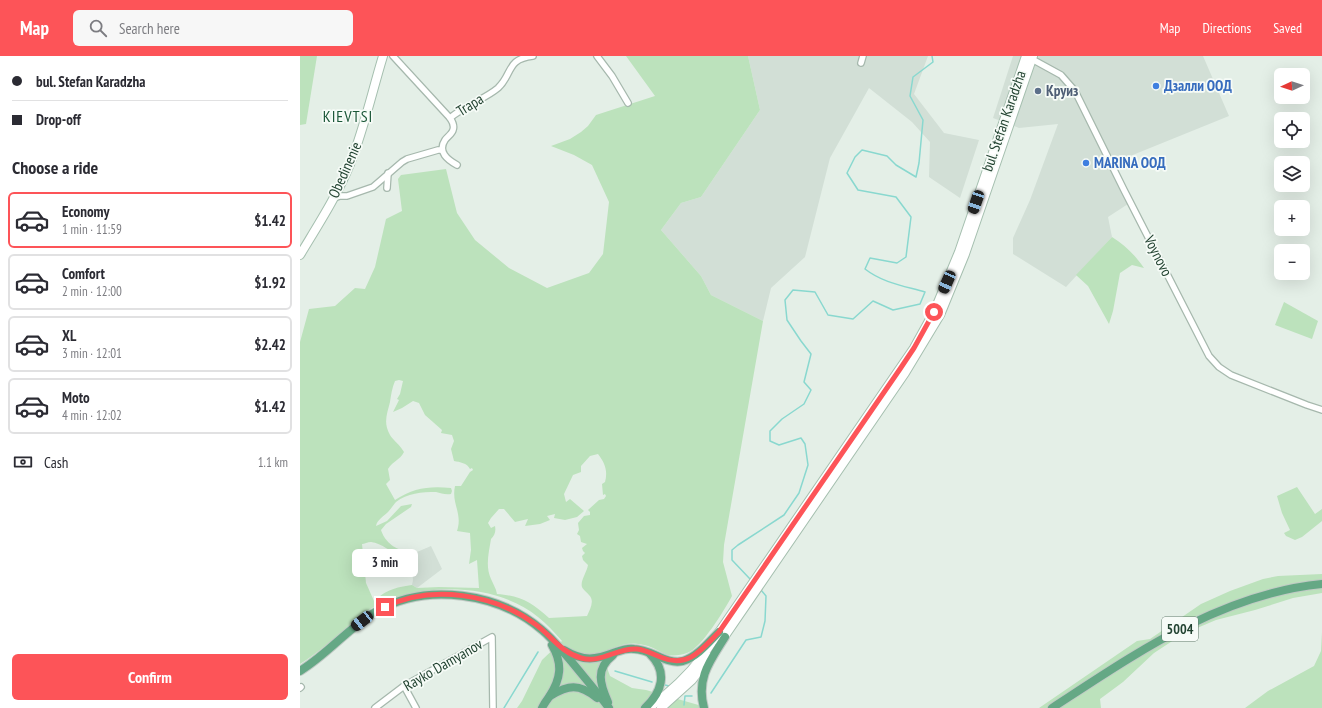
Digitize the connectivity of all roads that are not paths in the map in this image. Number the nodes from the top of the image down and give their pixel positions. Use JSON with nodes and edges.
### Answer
{"nodes":[{"id":1,"x":383,"y":56,"type":"edge"},
{"id":2,"x":393,"y":56,"type":"edge"},
{"id":3,"x":533,"y":56,"type":"edge"},
{"id":4,"x":597,"y":56,"type":"edge"},
{"id":5,"x":863,"y":56,"type":"edge"},
{"id":6,"x":1029,"y":57,"type":"edge"},
{"id":7,"x":861,"y":63,"type":"dead end"},
{"id":8,"x":628,"y":103,"type":"dead end"},
{"id":9,"x":450,"y":118,"type":"junction"},
{"id":10,"x":442,"y":150,"type":"junction"},
{"id":11,"x":457,"y":165,"type":"dead end"},
{"id":12,"x":388,"y":173,"type":"junction"},
{"id":13,"x":387,"y":188,"type":"dead end"},
{"id":14,"x":334,"y":198,"type":"junction"},
{"id":15,"x":300,"y":254,"type":"edge"},
{"id":16,"x":1322,"y":410,"type":"edge"},
{"id":17,"x":1322,"y":584,"type":"edge"},
{"id":18,"x":544,"y":631,"type":"junction"},
{"id":19,"x":722,"y":634,"type":"junction"},
{"id":20,"x":557,"y":645,"type":"junction"},
{"id":21,"x":647,"y":651,"type":"junction"},
{"id":22,"x":617,"y":652,"type":"junction"},
{"id":23,"x":300,"y":671,"type":"edge"},
{"id":24,"x":404,"y":686,"type":"junction"},
{"id":25,"x":549,"y":697,"type":"junction"},
{"id":26,"x":375,"y":708,"type":"edge"},
{"id":27,"x":416,"y":708,"type":"edge"},
{"id":28,"x":493,"y":708,"type":"edge"},
{"id":29,"x":542,"y":708,"type":"edge"},
{"id":30,"x":610,"y":708,"type":"edge"},
{"id":31,"x":645,"y":708,"type":"edge"},
{"id":32,"x":649,"y":708,"type":"edge"},
{"id":33,"x":661,"y":708,"type":"edge"},
{"id":34,"x":704,"y":708,"type":"edge"},
{"id":35,"x":1052,"y":708,"type":"edge"}],
"edges":[{"from":1,"to":14,"type":"main road","name":"Obedinenie"},
{"from":2,"to":9,"type":"street","name":"Trapa"},
{"from":3,"to":9,"type":"street","name":"Trapa"},
{"from":4,"to":8,"type":"street"},
{"from":5,"to":7,"type":"street"},
{"from":6,"to":16,"type":"street","name":"Voynovo"},
{"from":6,"to":19,"type":"main road","name":"bul. Stefan Karadzha"},
{"from":9,"to":10,"type":"street"},
{"from":10,"to":11,"type":"street"},
{"from":10,"to":12,"type":"street"},
{"from":12,"to":13,"type":"street"},
{"from":12,"to":14,"type":"street"},
{"from":14,"to":15,"type":"main road","name":"Obedinenie"},
{"from":17,"to":35,"type":"main road","number":"5004"},
{"from":18,"to":20,"type":"main road"},
{"from":18,"to":23,"type":"main road"},
{"from":18,"to":25,"type":"main road"},
{"from":19,"to":21,"type":"main road"},
{"from":19,"to":32,"type":"main road","name":"bul. Stefan Karadzha"},
{"from":19,"to":33,"type":"main road","name":"bul. Stefan Karadzha"},
{"from":19,"to":34,"type":"main road"},
{"from":20,"to":22,"type":"main road"},
{"from":20,"to":30,"type":"main road"},
{"from":21,"to":22,"type":"main road"},
{"from":21,"to":31,"type":"main road"},
{"from":22,"to":30,"type":"main road"},
{"from":24,"to":26,"type":"street","name":"Rayko Damyanov"},
{"from":24,"to":27,"type":"street"},
{"from":24,"to":28,"type":"street","name":"Rayko Damyanov"},
{"from":25,"to":29,"type":"main road"},
{"from":25,"to":30,"type":"main road"}]}
